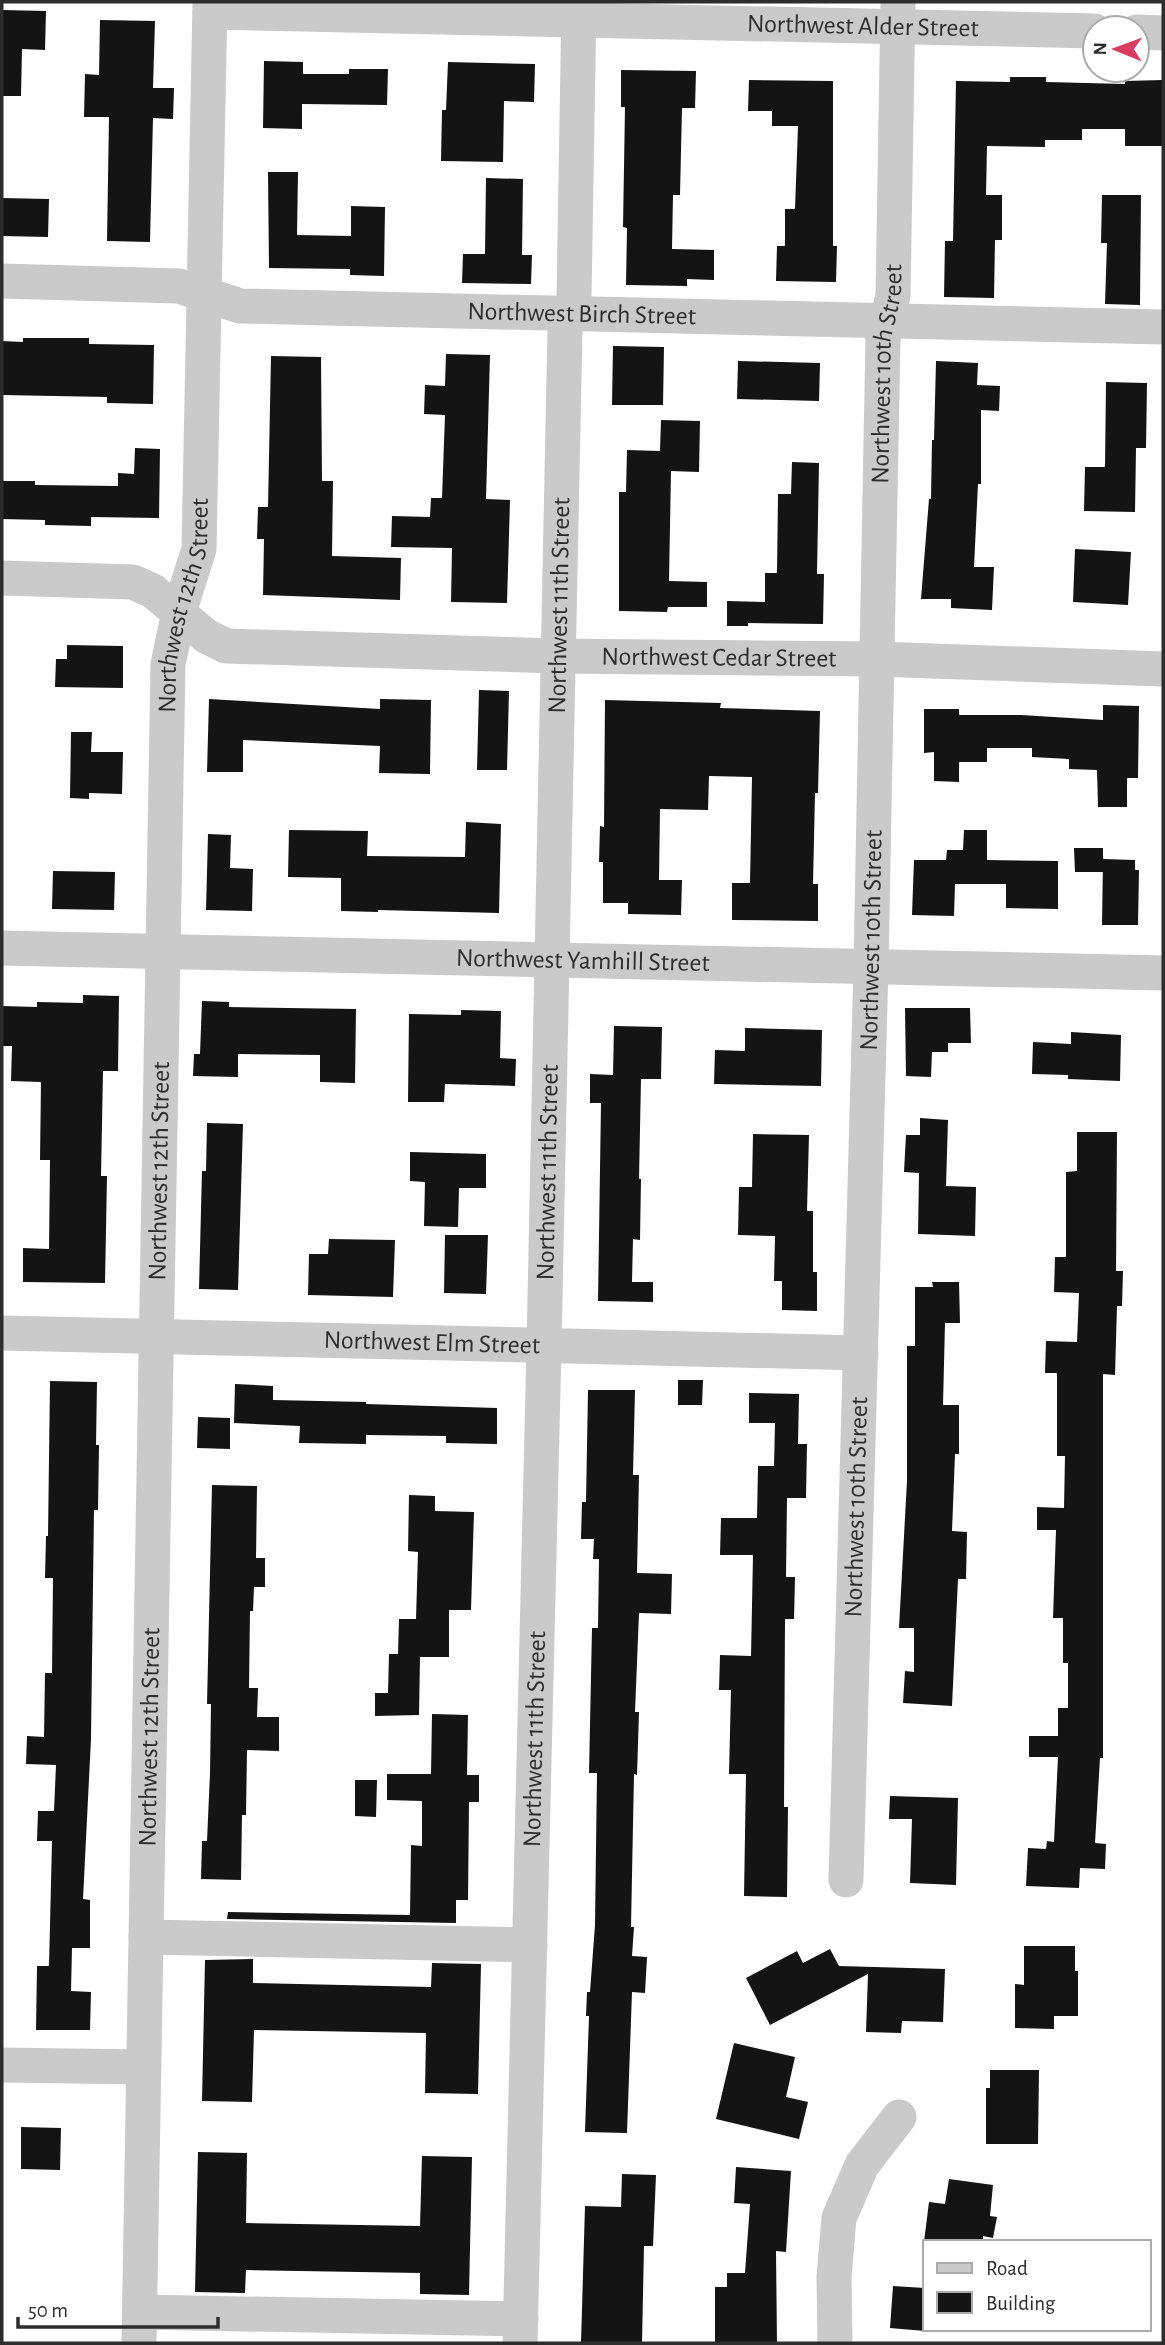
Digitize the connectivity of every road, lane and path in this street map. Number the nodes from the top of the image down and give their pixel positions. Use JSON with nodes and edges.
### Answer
{"nodes":[{"id":1,"x":210,"y":7,"type":"edge"},
{"id":2,"x":579,"y":11,"type":"edge"},
{"id":3,"x":897,"y":15,"type":"edge"},
{"id":4,"x":1081,"y":31,"type":"edge"},
{"id":5,"x":2,"y":281,"type":"edge"},
{"id":6,"x":204,"y":294,"type":"junction"},
{"id":7,"x":569,"y":313,"type":"junction"},
{"id":8,"x":887,"y":321,"type":"junction"},
{"id":9,"x":1163,"y":327,"type":"edge"},
{"id":10,"x":2,"y":578,"type":"edge"},
{"id":11,"x":179,"y":612,"type":"junction"},
{"id":12,"x":558,"y":656,"type":"junction"},
{"id":13,"x":876,"y":659,"type":"junction"},
{"id":14,"x":1163,"y":668,"type":"edge"},
{"id":15,"x":2,"y":948,"type":"edge"},
{"id":16,"x":163,"y":952,"type":"junction"},
{"id":17,"x":551,"y":960,"type":"junction"},
{"id":18,"x":871,"y":967,"type":"junction"},
{"id":19,"x":1163,"y":973,"type":"edge"},
{"id":20,"x":2,"y":1333,"type":"edge"},
{"id":21,"x":156,"y":1335,"type":"junction"},
{"id":22,"x":544,"y":1347,"type":"junction"},
{"id":23,"x":861,"y":1353,"type":"junction"},
{"id":24,"x":846,"y":1880,"type":"dead end"},
{"id":25,"x":146,"y":1937,"type":"junction"},
{"id":26,"x":530,"y":1945,"type":"junction"},
{"id":27,"x":2,"y":2064,"type":"edge"},
{"id":28,"x":144,"y":2067,"type":"junction"},
{"id":29,"x":899,"y":2117,"type":"dead end"},
{"id":30,"x":139,"y":2328,"type":"edge"},
{"id":31,"x":520,"y":2331,"type":"edge"},
{"id":32,"x":835,"y":2343,"type":"edge"}],
"edges":[{"from":1,"to":2,"type":"street","name":"Northwest Alder Street"},
{"from":1,"to":6,"type":"street","name":"Northwest 12th Street"},
{"from":2,"to":3,"type":"street","name":"Northwest Alder Street"},
{"from":2,"to":7,"type":"street","name":"Northwest 11th Street"},
{"from":3,"to":4,"type":"street","name":"Northwest Alder Street"},
{"from":3,"to":8,"type":"street","name":"Northwest 10th Street"},
{"from":5,"to":6,"type":"street","name":"Northwest Birch Street"},
{"from":6,"to":7,"type":"street","name":"Northwest Birch Street"},
{"from":6,"to":11,"type":"street","name":"Northwest 12th Street"},
{"from":7,"to":8,"type":"street","name":"Northwest Birch Street"},
{"from":7,"to":12,"type":"street","name":"Northwest 11th Street"},
{"from":8,"to":9,"type":"street","name":"Northwest Birch Street"},
{"from":8,"to":13,"type":"street","name":"Northwest 10th Street"},
{"from":10,"to":11,"type":"street","name":"Northwest Cedar Street"},
{"from":11,"to":12,"type":"street","name":"Northwest Cedar Street"},
{"from":11,"to":16,"type":"street","name":"Northwest 12th Street"},
{"from":12,"to":13,"type":"street","name":"Northwest Cedar Street"},
{"from":12,"to":17,"type":"street","name":"Northwest 11th Street"},
{"from":13,"to":14,"type":"street","name":"Northwest Cedar Street"},
{"from":13,"to":18,"type":"street","name":"Northwest 10th Street"},
{"from":15,"to":16,"type":"street","name":"Northwest Yamhill Street"},
{"from":16,"to":17,"type":"street","name":"Northwest Yamhill Street"},
{"from":16,"to":21,"type":"street","name":"Northwest 12th Street"},
{"from":17,"to":18,"type":"street","name":"Northwest Yamhill Street"},
{"from":17,"to":22,"type":"street","name":"Northwest 11th Street"},
{"from":18,"to":19,"type":"street","name":"Northwest Yamhill Street"},
{"from":18,"to":23,"type":"street","name":"Northwest 10th Street"},
{"from":20,"to":21,"type":"street","name":"Northwest Elm Street"},
{"from":21,"to":22,"type":"street","name":"Northwest Elm Street"},
{"from":21,"to":25,"type":"street","name":"Northwest 12th Street"},
{"from":22,"to":23,"type":"street","name":"Northwest Elm Street"},
{"from":22,"to":26,"type":"street","name":"Northwest 11th Street"},
{"from":23,"to":24,"type":"street","name":"Northwest 10th Street"},
{"from":25,"to":26,"type":"street"},
{"from":25,"to":28,"type":"street","name":"Northwest 12th Street"},
{"from":26,"to":31,"type":"street","name":"Northwest 11th Street"},
{"from":27,"to":28,"type":"street"},
{"from":28,"to":30,"type":"street","name":"Northwest 12th Street"},
{"from":29,"to":32,"type":"street"},
{"from":30,"to":31,"type":"street"}]}
